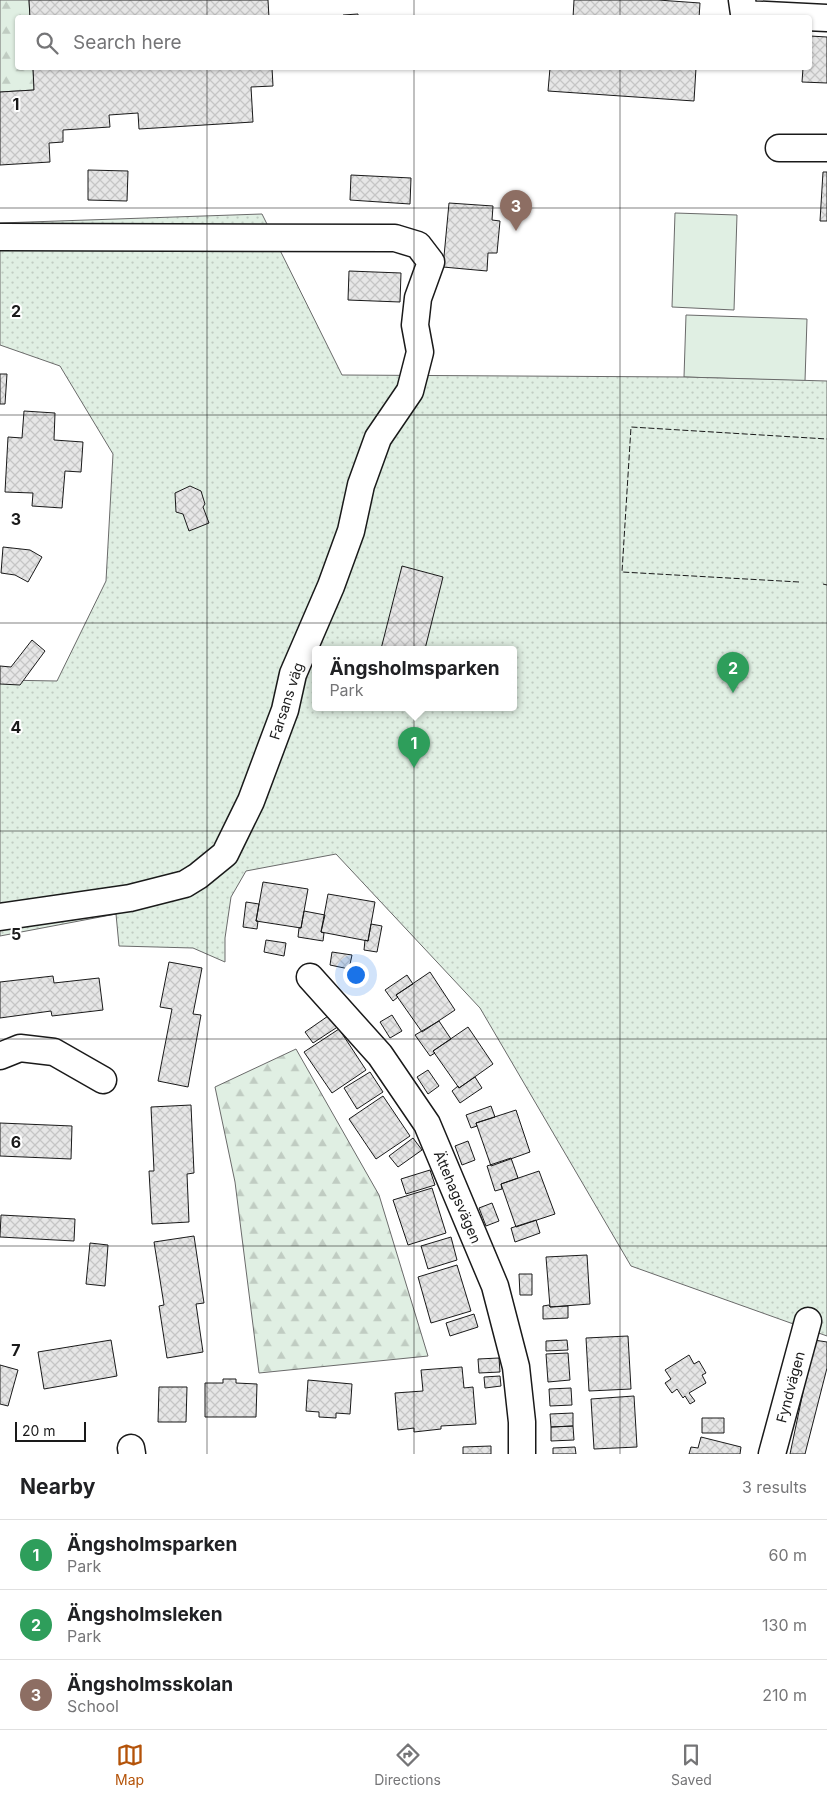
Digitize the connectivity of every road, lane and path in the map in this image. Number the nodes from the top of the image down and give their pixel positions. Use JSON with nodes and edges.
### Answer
{"nodes":[{"id":1,"x":742,"y":0,"type":"edge"},
{"id":2,"x":765,"y":15,"type":"edge"},
{"id":3,"x":812,"y":17,"type":"edge"},
{"id":4,"x":827,"y":18,"type":"edge"},
{"id":5,"x":779,"y":148,"type":"dead end"},
{"id":6,"x":827,"y":148,"type":"edge"},
{"id":7,"x":0,"y":237,"type":"edge"},
{"id":8,"x":0,"y":917,"type":"edge"},
{"id":9,"x":310,"y":976,"type":"dead end"},
{"id":10,"x":0,"y":1056,"type":"edge"},
{"id":11,"x":103,"y":1080,"type":"dead end"},
{"id":12,"x":808,"y":1321,"type":"dead end"},
{"id":13,"x":522,"y":1454,"type":"edge"},
{"id":14,"x":772,"y":1454,"type":"edge"}],
"edges":[{"from":1,"to":2,"type":"street"},
{"from":3,"to":4,"type":"street"},
{"from":5,"to":6,"type":"street"},
{"from":7,"to":8,"type":"street","name":"Farsans väg"},
{"from":9,"to":13,"type":"street","name":"Ättehagsvägen"},
{"from":10,"to":11,"type":"street"},
{"from":12,"to":14,"type":"street","name":"Fyndvägen"}]}
